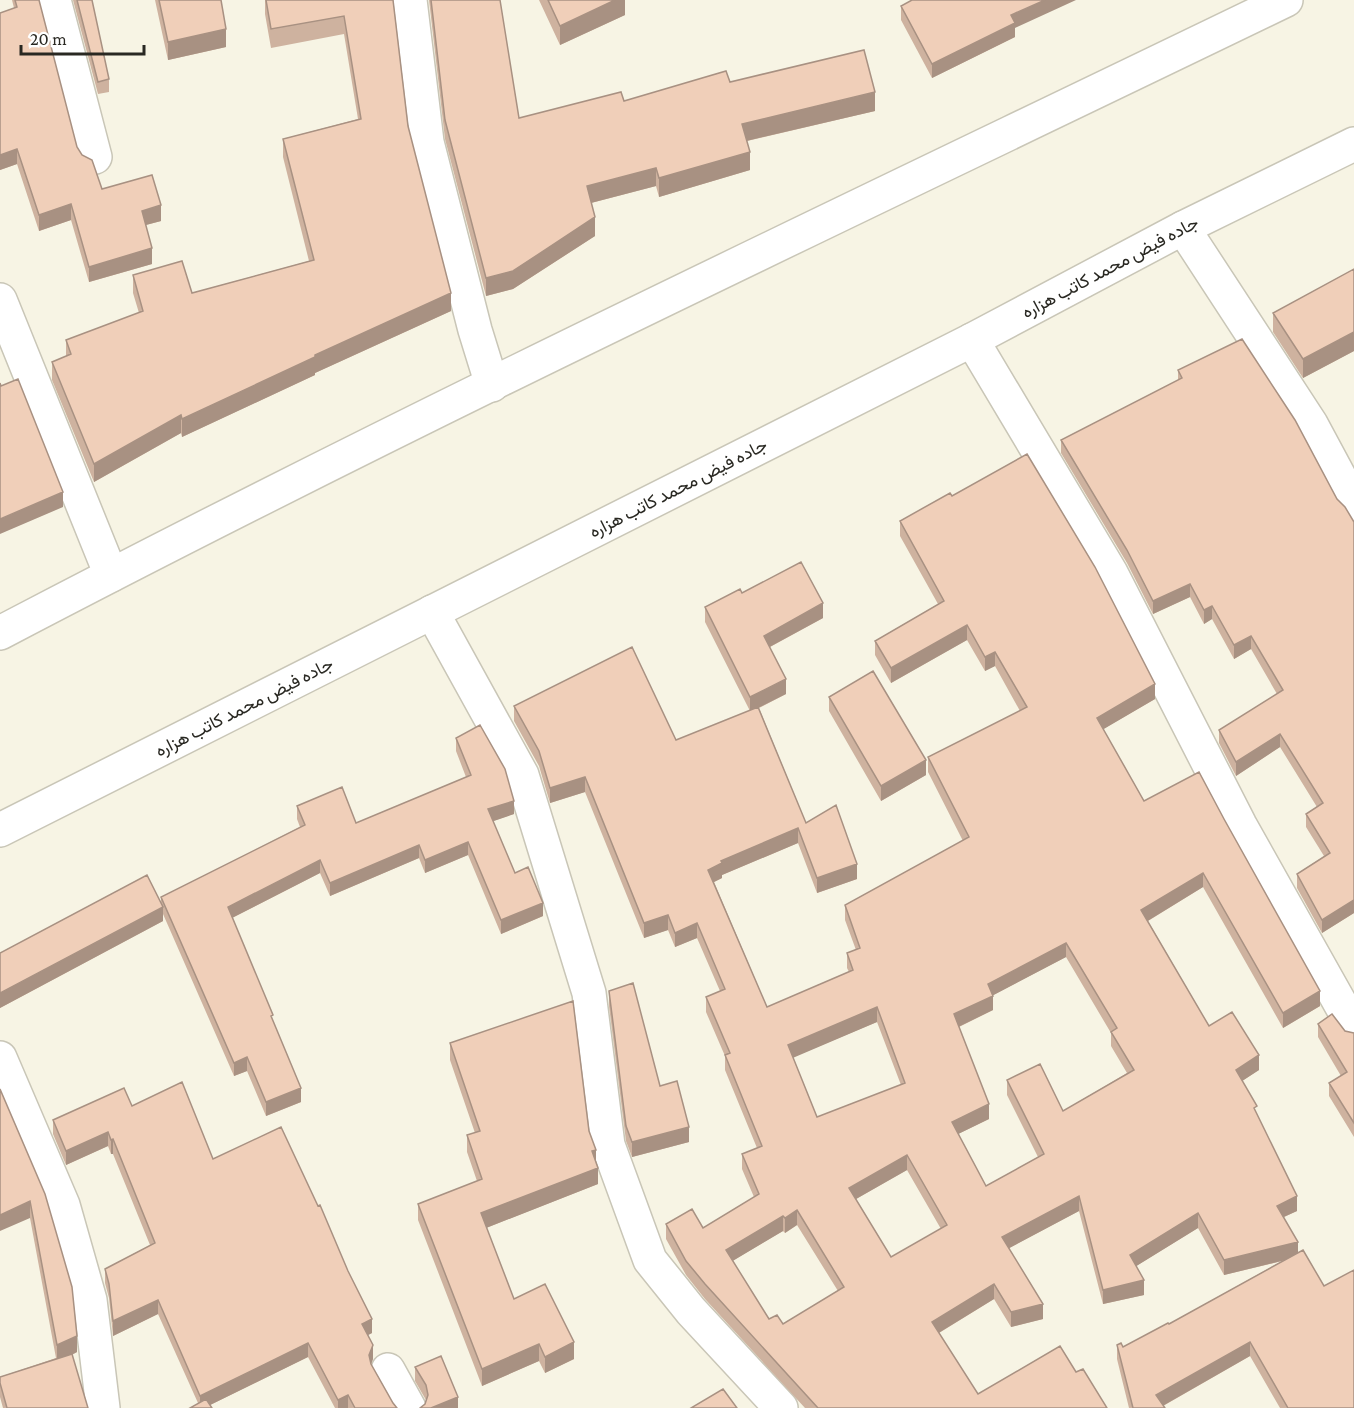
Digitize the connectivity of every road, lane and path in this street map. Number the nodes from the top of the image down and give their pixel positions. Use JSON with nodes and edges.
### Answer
{"nodes":[{"id":1,"x":54,"y":0,"type":"edge"},
{"id":2,"x":411,"y":0,"type":"edge"},
{"id":3,"x":1286,"y":0,"type":"edge"},
{"id":4,"x":1354,"y":144,"type":"edge"},
{"id":5,"x":95,"y":157,"type":"dead end"},
{"id":6,"x":1183,"y":228,"type":"junction"},
{"id":7,"x":0,"y":300,"type":"edge"},
{"id":8,"x":972,"y":340,"type":"junction"},
{"id":9,"x":492,"y":385,"type":"junction"},
{"id":10,"x":1354,"y":504,"type":"edge"},
{"id":11,"x":111,"y":575,"type":"junction"},
{"id":12,"x":432,"y":612,"type":"junction"},
{"id":13,"x":0,"y":633,"type":"edge"},
{"id":14,"x":0,"y":830,"type":"edge"},
{"id":15,"x":1354,"y":1028,"type":"edge"},
{"id":16,"x":0,"y":1058,"type":"edge"},
{"id":17,"x":388,"y":1370,"type":"dead end"},
{"id":18,"x":103,"y":1408,"type":"edge"},
{"id":19,"x":409,"y":1408,"type":"edge"},
{"id":20,"x":781,"y":1408,"type":"edge"}],
"edges":[{"from":1,"to":5,"type":"street"},
{"from":2,"to":9,"type":"street"},
{"from":3,"to":9,"type":"street"},
{"from":4,"to":6,"type":"street","name":"جاده فیض محمد کاتب هزاره"},
{"from":6,"to":8,"type":"street","name":"جاده فیض محمد کاتب هزاره"},
{"from":6,"to":10,"type":"street"},
{"from":7,"to":11,"type":"street"},
{"from":8,"to":12,"type":"street","name":"جاده فیض محمد کاتب هزاره"},
{"from":8,"to":15,"type":"street"},
{"from":9,"to":11,"type":"street"},
{"from":11,"to":13,"type":"street"},
{"from":12,"to":14,"type":"street","name":"جاده فیض محمد کاتب هزاره"},
{"from":12,"to":20,"type":"street"},
{"from":16,"to":18,"type":"street"},
{"from":17,"to":19,"type":"street"}]}
